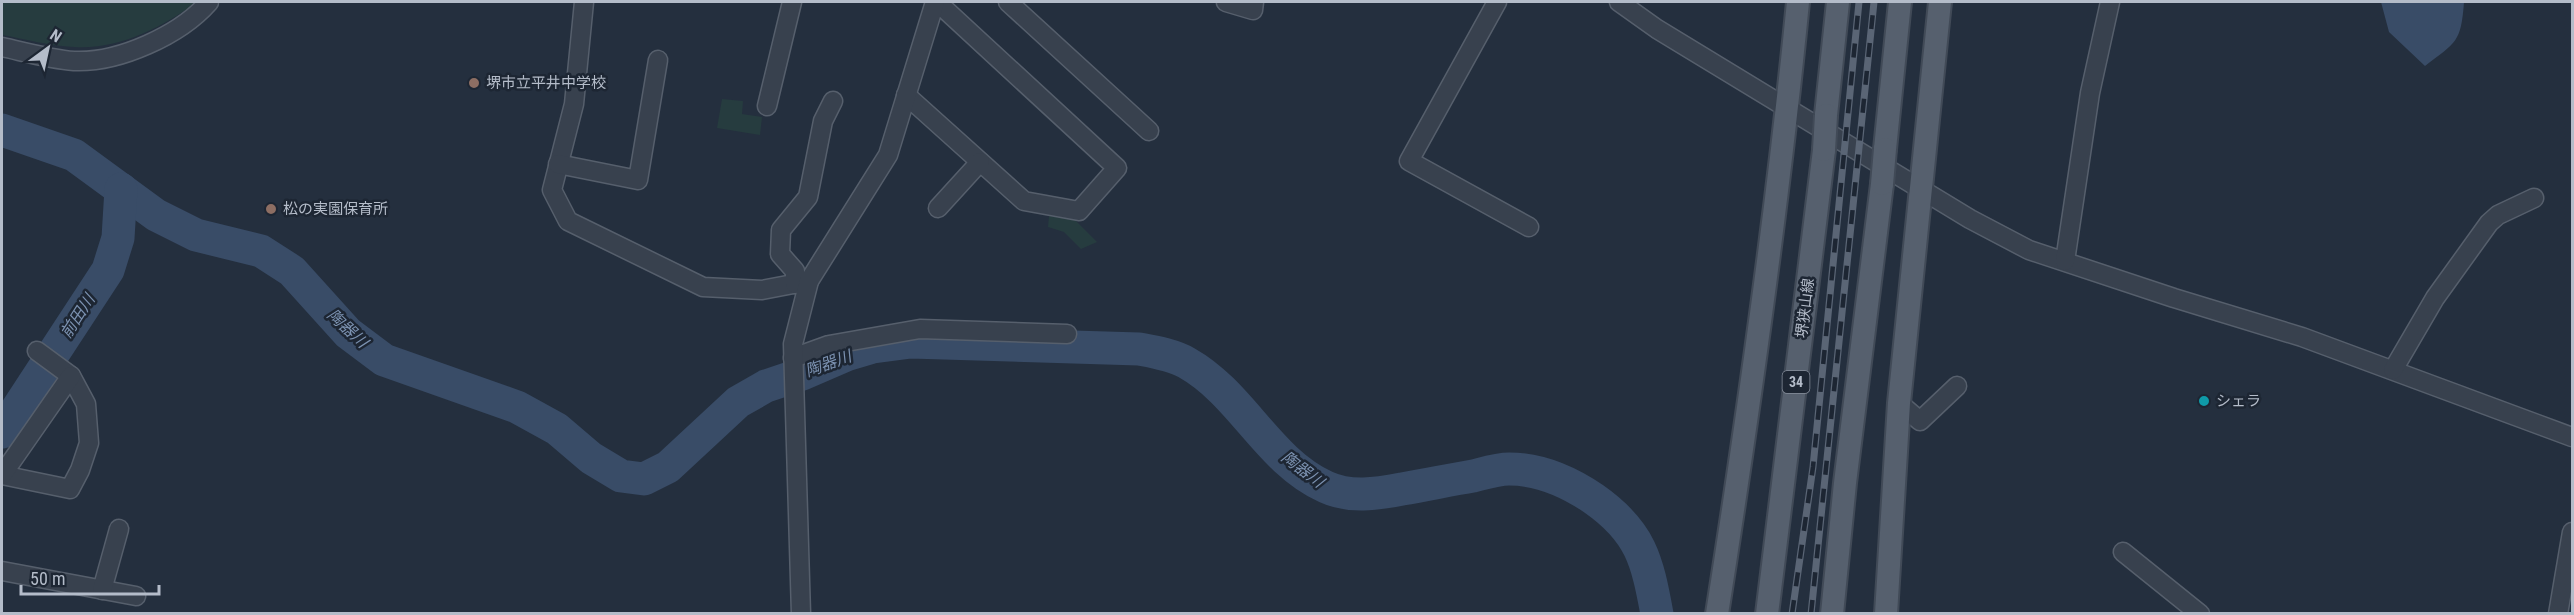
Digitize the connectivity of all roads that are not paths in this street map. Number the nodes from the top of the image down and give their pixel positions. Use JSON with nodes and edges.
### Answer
{"nodes":[{"id":1,"x":209,"y":2,"type":"edge"},
{"id":2,"x":584,"y":2,"type":"edge"},
{"id":3,"x":792,"y":2,"type":"edge"},
{"id":4,"x":936,"y":2,"type":"edge"},
{"id":5,"x":1008,"y":2,"type":"edge"},
{"id":6,"x":1226,"y":2,"type":"edge"},
{"id":7,"x":1254,"y":2,"type":"edge"},
{"id":8,"x":1497,"y":2,"type":"edge"},
{"id":9,"x":1619,"y":2,"type":"edge"},
{"id":10,"x":1798,"y":2,"type":"edge"},
{"id":11,"x":1838,"y":2,"type":"edge"},
{"id":12,"x":1900,"y":2,"type":"edge"},
{"id":13,"x":1940,"y":2,"type":"edge"},
{"id":14,"x":2110,"y":2,"type":"edge"},
{"id":15,"x":2,"y":47,"type":"edge"},
{"id":16,"x":658,"y":60,"type":"dead end"},
{"id":17,"x":906,"y":95,"type":"junction"},
{"id":18,"x":833,"y":101,"type":"dead end"},
{"id":19,"x":767,"y":106,"type":"dead end"},
{"id":20,"x":1788,"y":107,"type":"junction"},
{"id":21,"x":1149,"y":131,"type":"dead end"},
{"id":22,"x":980,"y":162,"type":"junction"},
{"id":23,"x":558,"y":164,"type":"junction"},
{"id":24,"x":1921,"y":187,"type":"junction"},
{"id":25,"x":2534,"y":198,"type":"dead end"},
{"id":26,"x":938,"y":208,"type":"dead end"},
{"id":27,"x":1529,"y":227,"type":"dead end"},
{"id":28,"x":2065,"y":261,"type":"junction"},
{"id":29,"x":802,"y":283,"type":"junction"},
{"id":30,"x":1067,"y":334,"type":"dead end"},
{"id":31,"x":37,"y":351,"type":"dead end"},
{"id":32,"x":794,"y":360,"type":"junction"},
{"id":33,"x":2394,"y":370,"type":"junction"},
{"id":34,"x":71,"y":376,"type":"junction"},
{"id":35,"x":1958,"y":386,"type":"dead end"},
{"id":36,"x":1899,"y":403,"type":"junction"},
{"id":37,"x":2572,"y":437,"type":"edge"},
{"id":38,"x":2,"y":475,"type":"edge"},
{"id":39,"x":119,"y":529,"type":"dead end"},
{"id":40,"x":2572,"y":532,"type":"edge"},
{"id":41,"x":2123,"y":552,"type":"dead end"},
{"id":42,"x":2,"y":571,"type":"edge"},
{"id":43,"x":102,"y":590,"type":"junction"},
{"id":44,"x":136,"y":596,"type":"dead end"},
{"id":45,"x":801,"y":614,"type":"edge"},
{"id":46,"x":1717,"y":614,"type":"edge"},
{"id":47,"x":1767,"y":614,"type":"edge"},
{"id":48,"x":1832,"y":614,"type":"edge"},
{"id":49,"x":1886,"y":614,"type":"edge"},
{"id":50,"x":2200,"y":614,"type":"edge"},
{"id":51,"x":2558,"y":614,"type":"edge"}],
"edges":[{"from":1,"to":15,"type":"street"},
{"from":2,"to":23,"type":"street"},
{"from":3,"to":19,"type":"street"},
{"from":4,"to":17,"type":"street"},
{"from":4,"to":22,"type":"street"},
{"from":5,"to":21,"type":"street"},
{"from":6,"to":7,"type":"street"},
{"from":8,"to":27,"type":"street"},
{"from":9,"to":20,"type":"street"},
{"from":10,"to":20,"type":"main road"},
{"from":11,"to":47,"type":"main road","name":"堺狭山線","number":"34","bridge":true},
{"from":12,"to":48,"type":"main road","bridge":true},
{"from":13,"to":24,"type":"main road"},
{"from":14,"to":28,"type":"street"},
{"from":16,"to":23,"type":"street"},
{"from":17,"to":22,"type":"street"},
{"from":17,"to":29,"type":"street"},
{"from":18,"to":29,"type":"street"},
{"from":20,"to":24,"type":"street"},
{"from":20,"to":46,"type":"main road"},
{"from":22,"to":26,"type":"street"},
{"from":23,"to":29,"type":"street"},
{"from":24,"to":28,"type":"street"},
{"from":24,"to":36,"type":"main road"},
{"from":25,"to":33,"type":"street"},
{"from":28,"to":33,"type":"street"},
{"from":29,"to":32,"type":"street"},
{"from":30,"to":32,"type":"street"},
{"from":31,"to":34,"type":"street"},
{"from":32,"to":45,"type":"street"},
{"from":33,"to":37,"type":"street"},
{"from":34,"to":38,"type":"street"},
{"from":34,"to":38,"type":"street"},
{"from":35,"to":36,"type":"street"},
{"from":36,"to":49,"type":"main road"},
{"from":39,"to":43,"type":"street"},
{"from":40,"to":51,"type":"street"},
{"from":41,"to":50,"type":"street"},
{"from":42,"to":43,"type":"street"},
{"from":43,"to":44,"type":"street"}]}
